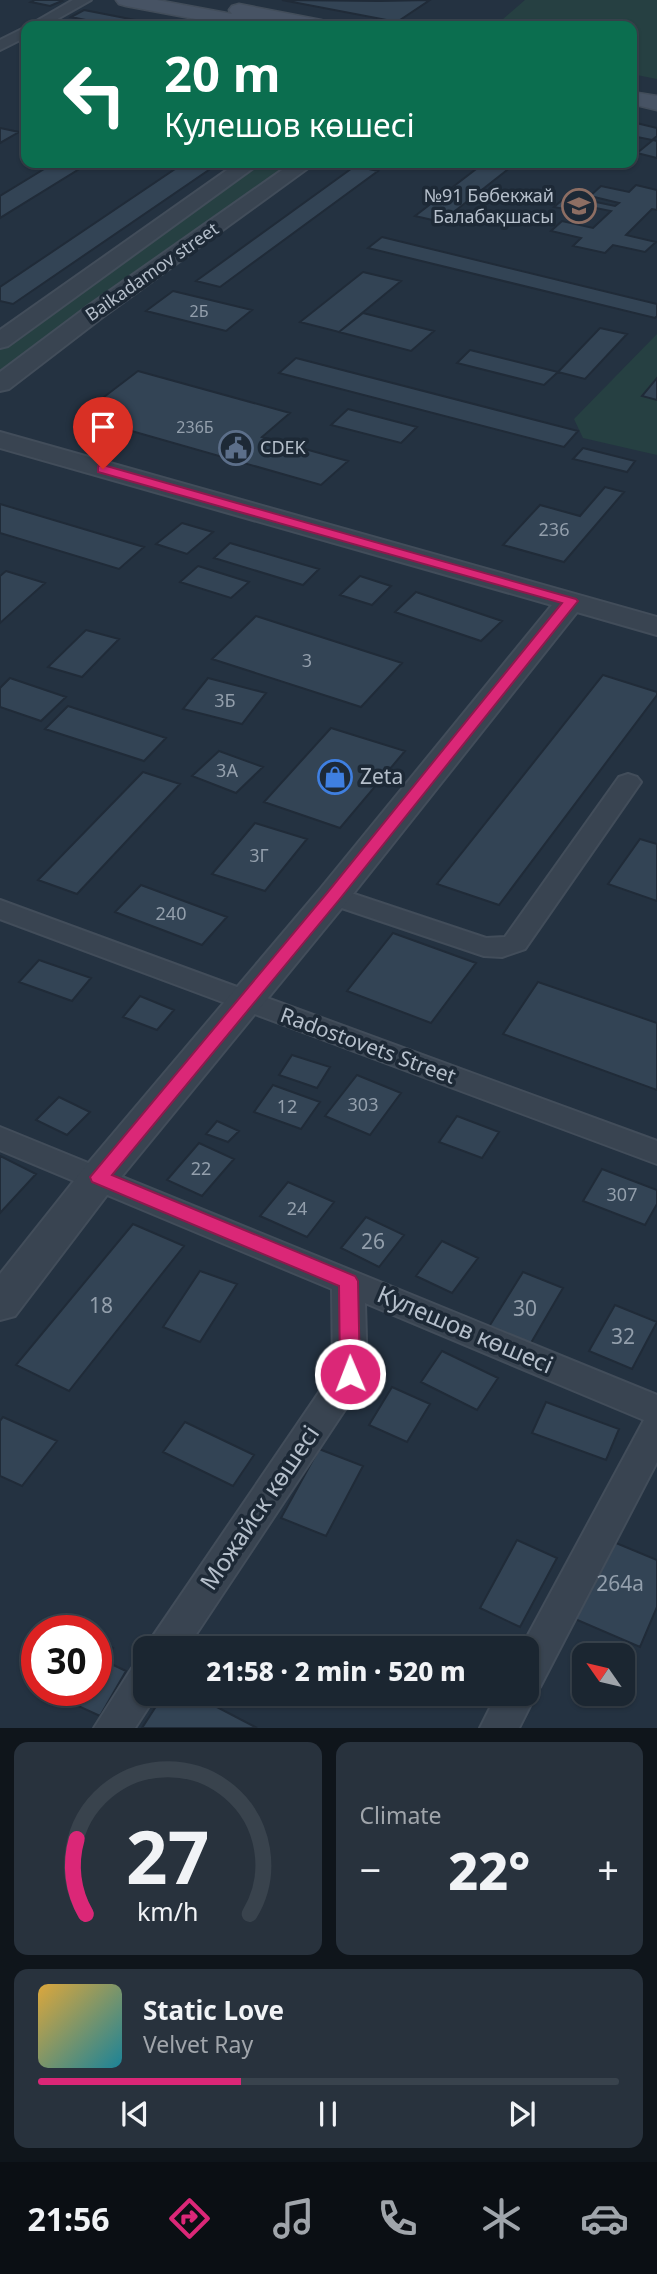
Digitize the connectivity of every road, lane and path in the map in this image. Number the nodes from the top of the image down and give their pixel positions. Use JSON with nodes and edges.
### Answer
{"nodes":[{"id":1,"x":84,"y":0,"type":"edge"},
{"id":2,"x":126,"y":0,"type":"edge"},
{"id":3,"x":188,"y":0,"type":"edge"},
{"id":4,"x":44,"y":21,"type":"edge"},
{"id":5,"x":237,"y":21,"type":"edge"},
{"id":6,"x":295,"y":21,"type":"edge"},
{"id":7,"x":21,"y":34,"type":"edge"},
{"id":8,"x":0,"y":46,"type":"edge"},
{"id":9,"x":637,"y":88,"type":"edge"},
{"id":10,"x":657,"y":92,"type":"edge"},
{"id":11,"x":637,"y":99,"type":"edge"},
{"id":12,"x":657,"y":103,"type":"edge"},
{"id":13,"x":243,"y":168,"type":"edge"},
{"id":14,"x":298,"y":168,"type":"edge"},
{"id":15,"x":34,"y":316,"type":"junction"},
{"id":16,"x":77,"y":326,"type":"junction"},
{"id":17,"x":0,"y":341,"type":"edge"},
{"id":18,"x":0,"y":384,"type":"edge"},
{"id":19,"x":0,"y":440,"type":"edge"},
{"id":20,"x":571,"y":601,"type":"junction"},
{"id":21,"x":657,"y":626,"type":"edge"},
{"id":22,"x":628,"y":782,"type":"dead end"},
{"id":23,"x":333,"y":897,"type":"junction"},
{"id":24,"x":0,"y":909,"type":"edge"},
{"id":25,"x":246,"y":1000,"type":"junction"},
{"id":26,"x":0,"y":1138,"type":"edge"},
{"id":27,"x":657,"y":1153,"type":"edge"},
{"id":28,"x":99,"y":1177,"type":"junction"},
{"id":29,"x":348,"y":1281,"type":"junction"},
{"id":30,"x":0,"y":1304,"type":"edge"},
{"id":31,"x":657,"y":1410,"type":"edge"},
{"id":32,"x":657,"y":1428,"type":"edge"},
{"id":33,"x":174,"y":1636,"type":"edge"},
{"id":34,"x":539,"y":1652,"type":"edge"},
{"id":35,"x":133,"y":1698,"type":"edge"},
{"id":36,"x":511,"y":1706,"type":"edge"},
{"id":37,"x":113,"y":1728,"type":"edge"},
{"id":38,"x":499,"y":1728,"type":"edge"}],
"edges":[{"from":1,"to":4,"type":"street"},
{"from":2,"to":5,"type":"main road"},
{"from":3,"to":6,"type":"main road"},
{"from":7,"to":8,"type":"street"},
{"from":9,"to":10,"type":"main road"},
{"from":11,"to":12,"type":"main road"},
{"from":13,"to":15,"type":"street","name":"Baikadamov street"},
{"from":14,"to":16,"type":"street","name":"Baikadamov street"},
{"from":15,"to":16,"type":"street"},
{"from":15,"to":17,"type":"street","name":"Baikadamov street"},
{"from":16,"to":18,"type":"street","name":"Baikadamov street"},
{"from":19,"to":20,"type":"street"},
{"from":20,"to":21,"type":"street"},
{"from":20,"to":23,"type":"street"},
{"from":22,"to":23,"type":"street"},
{"from":23,"to":25,"type":"street"},
{"from":24,"to":25,"type":"street","name":"Radostovets Street"},
{"from":25,"to":27,"type":"street","name":"Radostovets Street"},
{"from":25,"to":28,"type":"street"},
{"from":26,"to":28,"type":"street","name":"Кулешов көшесі"},
{"from":28,"to":29,"type":"street","name":"Кулешов көшесі"},
{"from":28,"to":30,"type":"street"},
{"from":29,"to":31,"type":"street","name":"Кулешов көшесі"},
{"from":29,"to":33,"type":"street","name":"Можайск көшесі"},
{"from":32,"to":34,"type":"street"},
{"from":35,"to":37,"type":"street"},
{"from":36,"to":38,"type":"street"}]}
